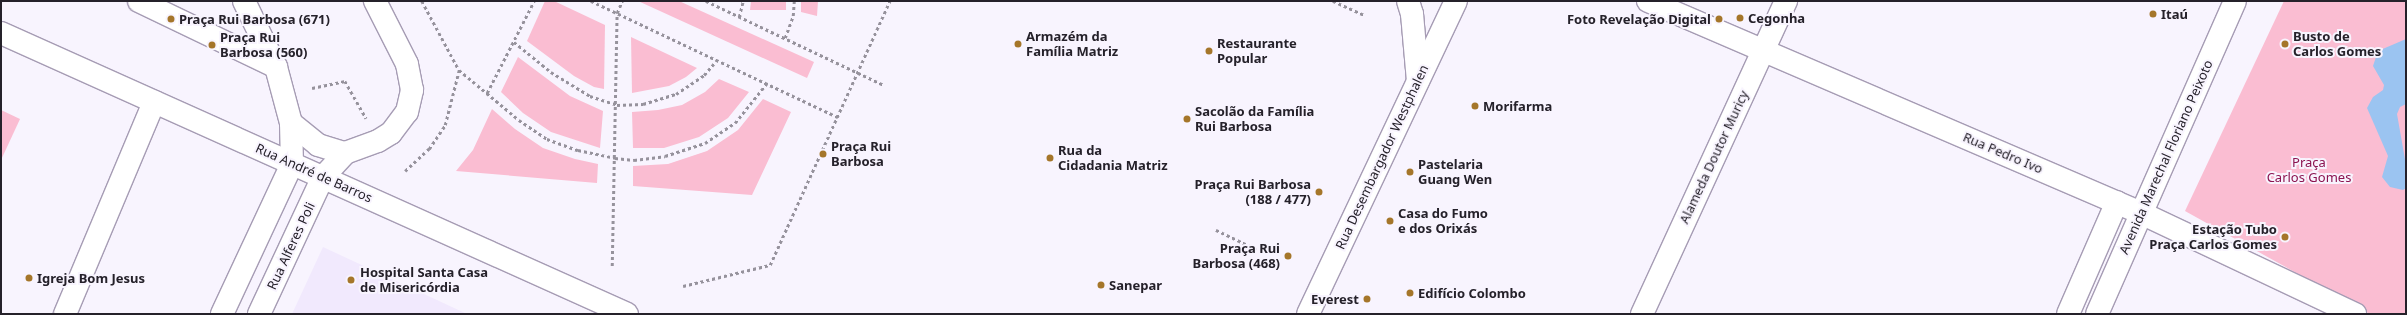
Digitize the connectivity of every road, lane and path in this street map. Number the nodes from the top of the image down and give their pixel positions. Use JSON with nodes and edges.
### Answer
{"nodes":[{"id":1,"x":139,"y":1,"type":"edge"},
{"id":2,"x":244,"y":1,"type":"edge"},
{"id":3,"x":375,"y":1,"type":"edge"},
{"id":4,"x":422,"y":1,"type":"edge"},
{"id":5,"x":534,"y":1,"type":"edge"},
{"id":6,"x":591,"y":1,"type":"edge"},
{"id":7,"x":622,"y":1,"type":"edge"},
{"id":8,"x":706,"y":1,"type":"edge"},
{"id":9,"x":743,"y":1,"type":"edge"},
{"id":10,"x":794,"y":1,"type":"edge"},
{"id":11,"x":890,"y":1,"type":"edge"},
{"id":12,"x":1332,"y":1,"type":"edge"},
{"id":13,"x":1408,"y":1,"type":"edge"},
{"id":14,"x":1456,"y":1,"type":"edge"},
{"id":15,"x":1648,"y":1,"type":"edge"},
{"id":16,"x":1786,"y":1,"type":"edge"},
{"id":17,"x":2235,"y":1,"type":"edge"},
{"id":18,"x":617,"y":13,"type":"junction"},
{"id":19,"x":1364,"y":15,"type":"dead end"},
{"id":20,"x":739,"y":16,"type":"junction"},
{"id":21,"x":1,"y":33,"type":"edge"},
{"id":22,"x":785,"y":38,"type":"junction"},
{"id":23,"x":514,"y":42,"type":"junction"},
{"id":24,"x":1763,"y":50,"type":"junction"},
{"id":25,"x":717,"y":60,"type":"junction"},
{"id":26,"x":276,"y":67,"type":"junction"},
{"id":27,"x":459,"y":70,"type":"junction"},
{"id":28,"x":858,"y":73,"type":"junction"},
{"id":29,"x":1418,"y":82,"type":"junction"},
{"id":30,"x":767,"y":83,"type":"junction"},
{"id":31,"x":884,"y":85,"type":"dead end"},
{"id":32,"x":312,"y":88,"type":"dead end"},
{"id":33,"x":487,"y":93,"type":"junction"},
{"id":34,"x":154,"y":102,"type":"junction"},
{"id":35,"x":617,"y":105,"type":"junction"},
{"id":36,"x":838,"y":117,"type":"junction"},
{"id":37,"x":366,"y":119,"type":"dead end"},
{"id":38,"x":291,"y":124,"type":"junction"},
{"id":39,"x":345,"y":152,"type":"junction"},
{"id":40,"x":615,"y":158,"type":"junction"},
{"id":41,"x":292,"y":164,"type":"junction"},
{"id":42,"x":405,"y":171,"type":"dead end"},
{"id":43,"x":323,"y":177,"type":"junction"},
{"id":44,"x":2117,"y":202,"type":"junction"},
{"id":45,"x":2141,"y":213,"type":"junction"},
{"id":46,"x":1216,"y":230,"type":"dead end"},
{"id":47,"x":1258,"y":250,"type":"dead end"},
{"id":48,"x":612,"y":266,"type":"dead end"},
{"id":49,"x":683,"y":286,"type":"dead end"},
{"id":50,"x":64,"y":314,"type":"edge"},
{"id":51,"x":222,"y":314,"type":"edge"},
{"id":52,"x":259,"y":314,"type":"edge"},
{"id":53,"x":627,"y":314,"type":"edge"},
{"id":54,"x":1308,"y":314,"type":"edge"},
{"id":55,"x":1642,"y":314,"type":"edge"},
{"id":56,"x":2068,"y":314,"type":"edge"},
{"id":57,"x":2097,"y":314,"type":"edge"},
{"id":58,"x":2355,"y":314,"type":"edge"}],
"edges":[{"from":1,"to":26,"type":"street"},
{"from":2,"to":26,"type":"street"},
{"from":3,"to":39,"type":"street"},
{"from":4,"to":27,"type":"path"},
{"from":5,"to":23,"type":"path"},
{"from":6,"to":18,"type":"path"},
{"from":7,"to":18,"type":"path"},
{"from":8,"to":20,"type":"path"},
{"from":9,"to":20,"type":"path"},
{"from":10,"to":22,"type":"path"},
{"from":11,"to":28,"type":"path"},
{"from":12,"to":19,"type":"path"},
{"from":13,"to":29,"type":"street"},
{"from":14,"to":29,"type":"street","name":"Rua Desembargador Westphalen"},
{"from":15,"to":24,"type":"street","name":"Rua Pedro Ivo"},
{"from":16,"to":24,"type":"street","name":"Alameda Doutor Muricy"},
{"from":17,"to":45,"type":"street","name":"Avenida Marechal Floriano Peixoto"},
{"from":18,"to":25,"type":"path"},
{"from":18,"to":35,"type":"path"},
{"from":20,"to":22,"type":"path"},
{"from":21,"to":34,"type":"street","name":"Rua André de Barros"},
{"from":22,"to":28,"type":"path"},
{"from":23,"to":33,"type":"path"},
{"from":23,"to":35,"type":"path"},
{"from":24,"to":44,"type":"street","name":"Rua Pedro Ivo"},
{"from":24,"to":55,"type":"street","name":"Alameda Doutor Muricy"},
{"from":25,"to":30,"type":"path"},
{"from":25,"to":35,"type":"path"},
{"from":26,"to":38,"type":"street"},
{"from":27,"to":33,"type":"path"},
{"from":27,"to":42,"type":"path"},
{"from":28,"to":31,"type":"path"},
{"from":28,"to":36,"type":"path"},
{"from":29,"to":54,"type":"street","name":"Rua Desembargador Westphalen"},
{"from":30,"to":36,"type":"path"},
{"from":30,"to":40,"type":"path"},
{"from":32,"to":37,"type":"path"},
{"from":33,"to":40,"type":"path"},
{"from":34,"to":41,"type":"street","name":"Rua André de Barros"},
{"from":34,"to":50,"type":"street"},
{"from":35,"to":40,"type":"path"},
{"from":36,"to":49,"type":"path"},
{"from":38,"to":39,"type":"street"},
{"from":38,"to":41,"type":"street"},
{"from":39,"to":43,"type":"street","name":"Rua Alferes Poli"},
{"from":40,"to":48,"type":"path"},
{"from":41,"to":43,"type":"street","name":"Rua André de Barros"},
{"from":41,"to":51,"type":"street"},
{"from":43,"to":52,"type":"street","name":"Rua Alferes Poli"},
{"from":43,"to":53,"type":"street","name":"Rua André de Barros"},
{"from":44,"to":45,"type":"street","name":"Rua Pedro Ivo"},
{"from":44,"to":56,"type":"street"},
{"from":45,"to":57,"type":"street","name":"Avenida Marechal Floriano Peixoto"},
{"from":45,"to":58,"type":"street","name":"Rua Pedro Ivo"},
{"from":46,"to":47,"type":"path"}]}
